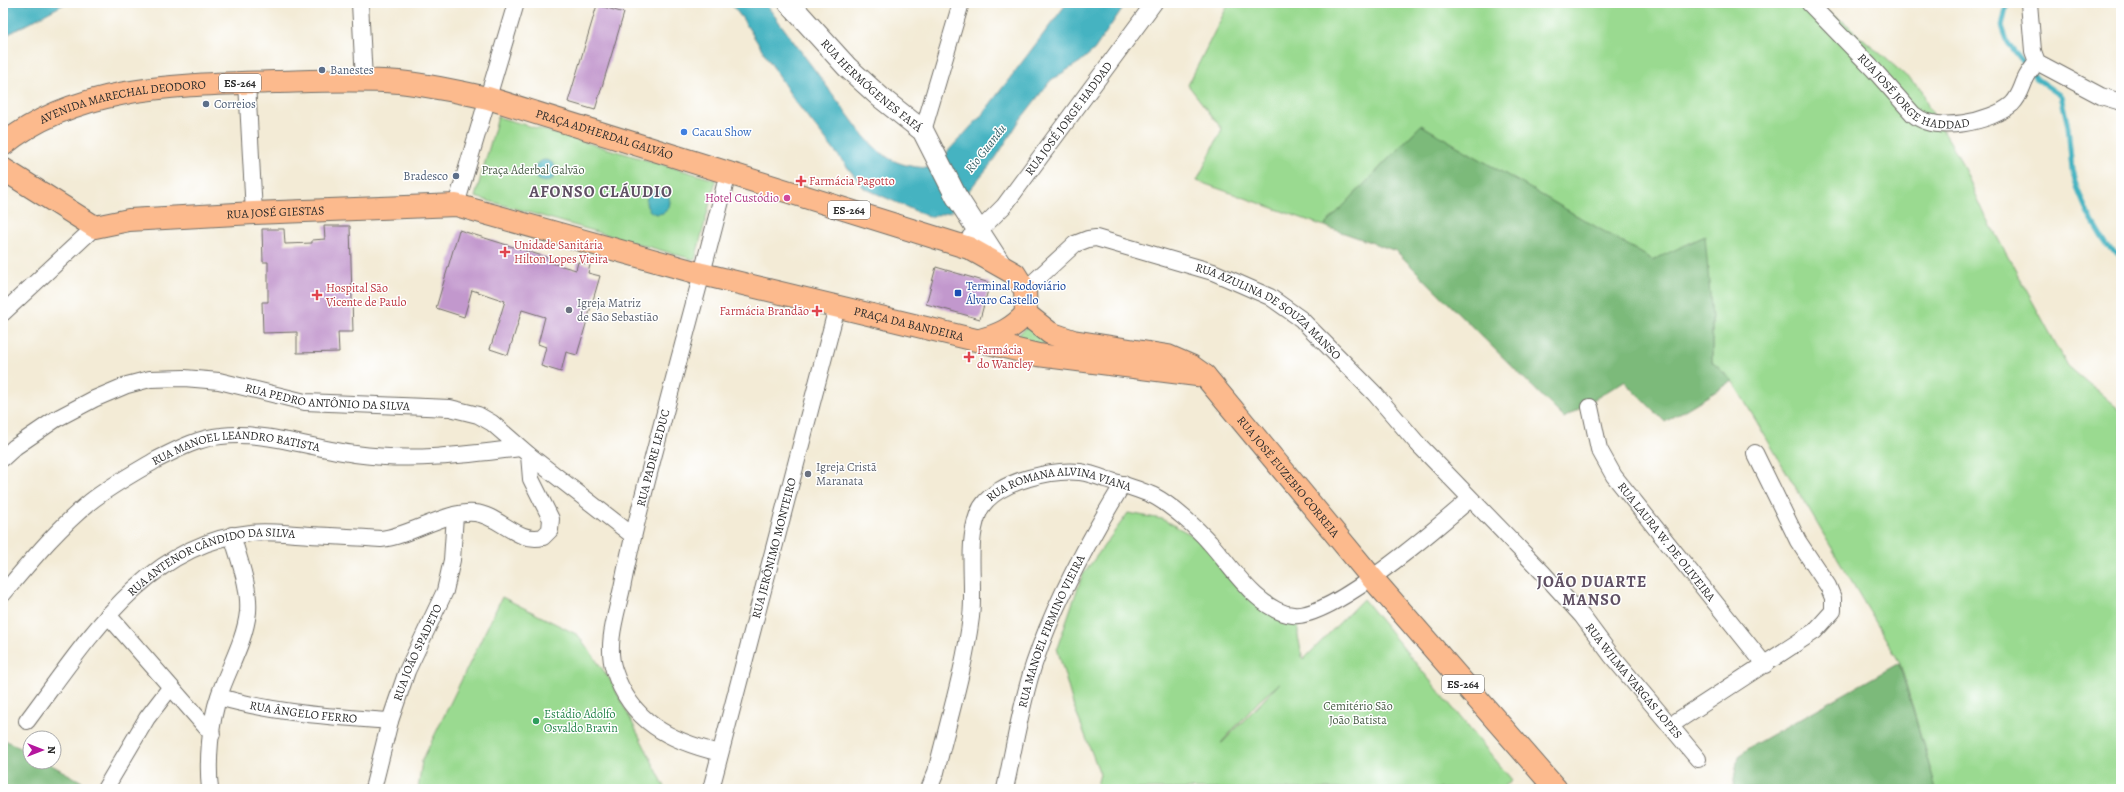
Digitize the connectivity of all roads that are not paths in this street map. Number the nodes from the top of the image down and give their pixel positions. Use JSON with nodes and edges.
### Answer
{"nodes":[{"id":1,"x":360,"y":3,"type":"edge"},
{"id":2,"x":516,"y":3,"type":"edge"},
{"id":3,"x":789,"y":3,"type":"edge"},
{"id":4,"x":961,"y":3,"type":"edge"},
{"id":5,"x":1154,"y":3,"type":"edge"},
{"id":6,"x":1809,"y":3,"type":"edge"},
{"id":7,"x":2029,"y":3,"type":"edge"},
{"id":8,"x":2037,"y":62,"type":"junction"},
{"id":9,"x":364,"y":80,"type":"junction"},
{"id":10,"x":247,"y":83,"type":"junction"},
{"id":11,"x":488,"y":98,"type":"junction"},
{"id":12,"x":2121,"y":102,"type":"edge"},
{"id":13,"x":923,"y":131,"type":"junction"},
{"id":14,"x":3,"y":144,"type":"edge"},
{"id":15,"x":3,"y":169,"type":"edge"},
{"id":16,"x":728,"y":173,"type":"junction"},
{"id":17,"x":456,"y":205,"type":"junction"},
{"id":18,"x":254,"y":213,"type":"junction"},
{"id":19,"x":95,"y":227,"type":"junction"},
{"id":20,"x":969,"y":241,"type":"junction"},
{"id":21,"x":702,"y":274,"type":"junction"},
{"id":22,"x":1025,"y":290,"type":"junction"},
{"id":23,"x":836,"y":307,"type":"junction"},
{"id":24,"x":3,"y":313,"type":"edge"},
{"id":25,"x":1026,"y":314,"type":"junction"},
{"id":26,"x":980,"y":340,"type":"junction"},
{"id":27,"x":1205,"y":376,"type":"junction"},
{"id":28,"x":1590,"y":407,"type":"dead end"},
{"id":29,"x":524,"y":452,"type":"junction"},
{"id":30,"x":1755,"y":453,"type":"dead end"},
{"id":31,"x":3,"y":458,"type":"edge"},
{"id":32,"x":1123,"y":484,"type":"junction"},
{"id":33,"x":1470,"y":499,"type":"junction"},
{"id":34,"x":455,"y":515,"type":"junction"},
{"id":35,"x":232,"y":535,"type":"junction"},
{"id":36,"x":632,"y":535,"type":"junction"},
{"id":37,"x":1372,"y":578,"type":"junction"},
{"id":38,"x":3,"y":594,"type":"edge"},
{"id":39,"x":108,"y":615,"type":"junction"},
{"id":40,"x":1765,"y":665,"type":"junction"},
{"id":41,"x":170,"y":688,"type":"junction"},
{"id":42,"x":218,"y":697,"type":"junction"},
{"id":43,"x":390,"y":721,"type":"junction"},
{"id":44,"x":27,"y":722,"type":"dead end"},
{"id":45,"x":1671,"y":725,"type":"junction"},
{"id":46,"x":212,"y":734,"type":"junction"},
{"id":47,"x":720,"y":753,"type":"junction"},
{"id":48,"x":1698,"y":759,"type":"dead end"},
{"id":49,"x":105,"y":789,"type":"edge"},
{"id":50,"x":210,"y":789,"type":"edge"},
{"id":51,"x":373,"y":789,"type":"edge"},
{"id":52,"x":711,"y":789,"type":"edge"},
{"id":53,"x":929,"y":789,"type":"edge"},
{"id":54,"x":1005,"y":789,"type":"edge"},
{"id":55,"x":1556,"y":789,"type":"edge"}],
"edges":[{"from":1,"to":9,"type":"street"},
{"from":2,"to":11,"type":"street"},
{"from":3,"to":13,"type":"street","name":"RUA HERMÓGENES FAFÁ"},
{"from":4,"to":13,"type":"street"},
{"from":5,"to":20,"type":"street","name":"RUA JOSÉ JORGE HADDAD"},
{"from":6,"to":8,"type":"street","name":"RUA JOSÉ JORGE HADDAD"},
{"from":7,"to":8,"type":"street"},
{"from":8,"to":12,"type":"street"},
{"from":9,"to":10,"type":"main road","name":"AVENIDA MARECHAL DEODORO","number":"ES-264"},
{"from":9,"to":11,"type":"main road","name":"AVENIDA MARECHAL DEODORO","number":"ES-264"},
{"from":10,"to":14,"type":"main road","name":"AVENIDA MARECHAL DEODORO","number":"ES-264"},
{"from":10,"to":18,"type":"street"},
{"from":11,"to":16,"type":"main road","name":"PRAÇA ADHERDAL GALVÃO","number":"ES-264"},
{"from":11,"to":17,"type":"street"},
{"from":13,"to":20,"type":"street","name":"RUA HERMÓGENES FAFÁ"},
{"from":15,"to":19,"type":"main road"},
{"from":16,"to":20,"type":"main road","number":"ES-264"},
{"from":16,"to":21,"type":"street"},
{"from":17,"to":18,"type":"main road","name":"RUA JOSÉ GIESTAS"},
{"from":17,"to":21,"type":"main road","name":"RUA JOSÉ GIESTAS"},
{"from":18,"to":19,"type":"main road","name":"RUA JOSÉ GIESTAS"},
{"from":19,"to":24,"type":"street"},
{"from":20,"to":22,"type":"main road","number":"ES-264"},
{"from":21,"to":23,"type":"main road","name":"PRAÇA DA BANDEIRA"},
{"from":21,"to":36,"type":"street","name":"RUA PADRE LEDUC"},
{"from":22,"to":25,"type":"main road"},
{"from":22,"to":33,"type":"street","name":"RUA AZULINA DE SOUZA MANSO"},
{"from":23,"to":26,"type":"main road","name":"PRAÇA DA BANDEIRA"},
{"from":23,"to":47,"type":"street","name":"RUA JERÔNIMO MONTEIRO"},
{"from":25,"to":26,"type":"main road"},
{"from":25,"to":27,"type":"main road","name":"RUA JOSÉ EUZEBIO CORREIA","number":"ES-264"},
{"from":26,"to":27,"type":"main road"},
{"from":27,"to":37,"type":"main road","name":"RUA JOSÉ EUZEBIO CORREIA","number":"ES-264"},
{"from":28,"to":40,"type":"street","name":"RUA LAURA W. DE OLIVEIRA"},
{"from":29,"to":31,"type":"street","name":"RUA PEDRO ANTÔNIO DA SILVA"},
{"from":29,"to":34,"type":"street"},
{"from":29,"to":36,"type":"street","name":"RUA PEDRO ANTÔNIO DA SILVA"},
{"from":29,"to":38,"type":"street","name":"RUA MANOEL LEANDRO BATISTA"},
{"from":30,"to":40,"type":"street"},
{"from":32,"to":37,"type":"street","name":"RUA ROMANA ALVINA VIANA"},
{"from":32,"to":53,"type":"street","name":"RUA ROMANA ALVINA VIANA"},
{"from":32,"to":54,"type":"street","name":"RUA MANOEL FIRMINO VIEIRA"},
{"from":33,"to":37,"type":"street","name":"RUA ROMANA ALVINA VIANA"},
{"from":33,"to":45,"type":"street","name":"RUA WILMA VARGAS LOPES"},
{"from":34,"to":35,"type":"street","name":"RUA ANTENOR CÂNDIDO DA SILVA"},
{"from":34,"to":43,"type":"street","name":"RUA JOÃO SPADETO"},
{"from":35,"to":39,"type":"street","name":"RUA ANTENOR CÂNDIDO DA SILVA"},
{"from":35,"to":42,"type":"street"},
{"from":36,"to":47,"type":"street","name":"RUA PADRE LEDUC"},
{"from":37,"to":55,"type":"main road","number":"ES-264"},
{"from":39,"to":41,"type":"street"},
{"from":39,"to":44,"type":"street","name":"RUA ANTENOR CÂNDIDO DA SILVA"},
{"from":40,"to":45,"type":"street"},
{"from":41,"to":46,"type":"street"},
{"from":41,"to":49,"type":"street"},
{"from":42,"to":43,"type":"street","name":"RUA ÂNGELO FERRO"},
{"from":42,"to":46,"type":"street"},
{"from":43,"to":51,"type":"street","name":"RUA JOÃO SPADETO"},
{"from":45,"to":48,"type":"street","name":"RUA WILMA VARGAS LOPES"},
{"from":46,"to":50,"type":"street"},
{"from":47,"to":52,"type":"street","name":"RUA JERÔNIMO MONTEIRO"}]}
